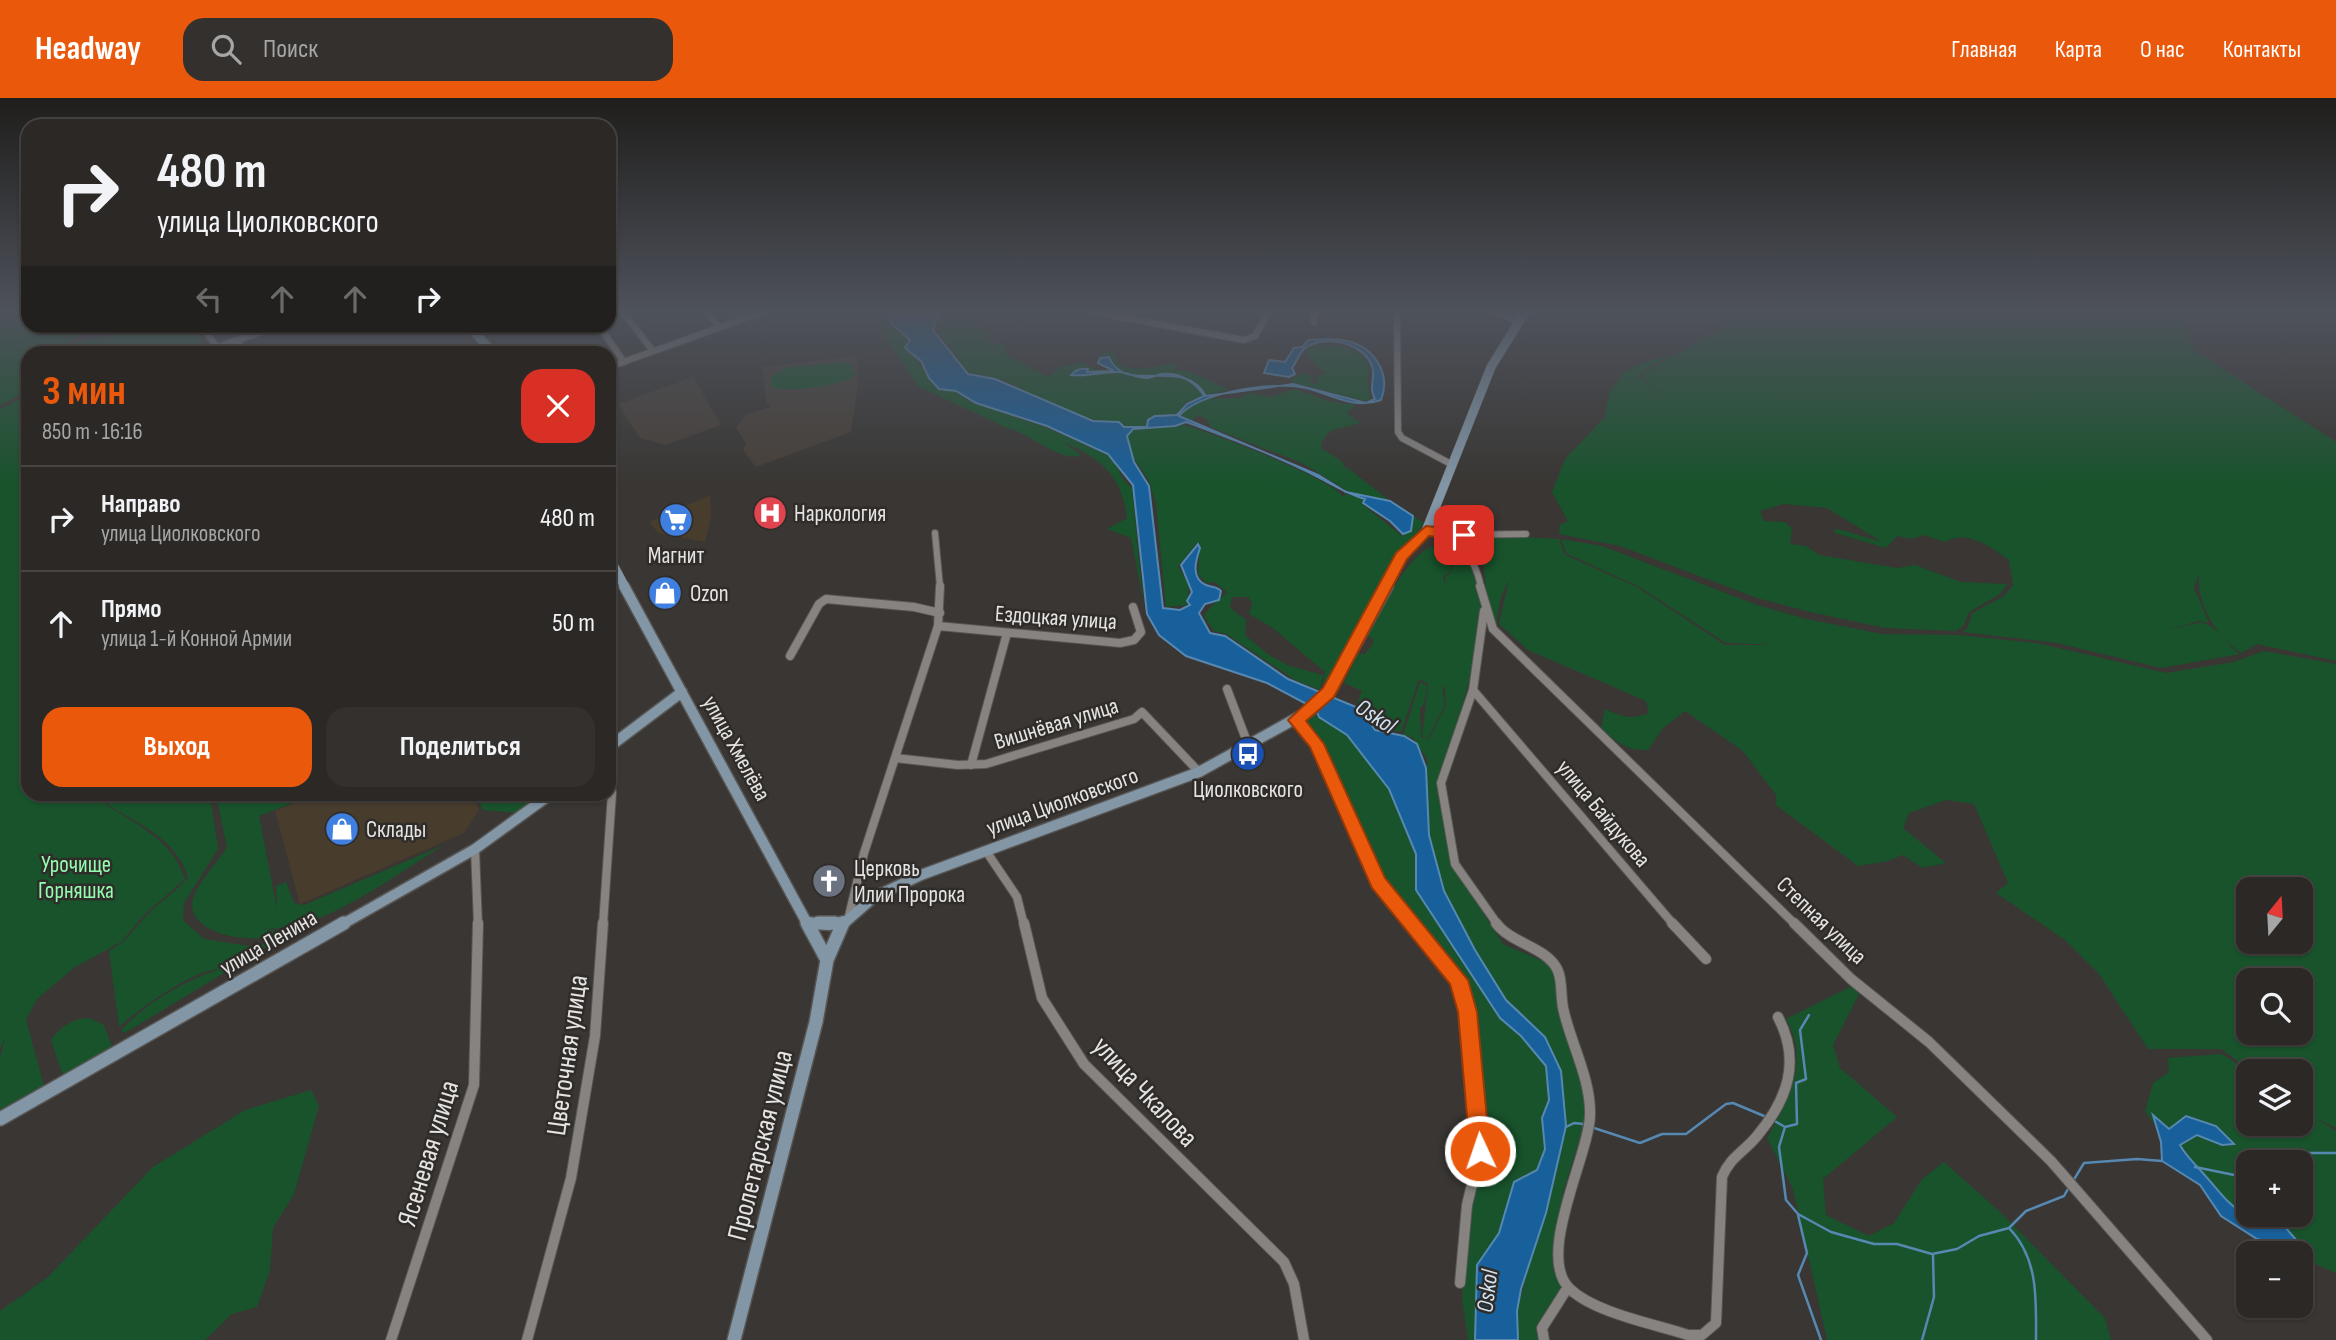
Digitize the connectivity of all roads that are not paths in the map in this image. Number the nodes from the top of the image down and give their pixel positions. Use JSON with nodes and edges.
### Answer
{"nodes":[{"id":1,"x":1397,"y":370,"type":"edge"},
{"id":2,"x":1489,"y":370,"type":"edge"},
{"id":3,"x":1451,"y":464,"type":"junction"},
{"id":4,"x":1428,"y":527,"type":"junction"},
{"id":5,"x":935,"y":533,"type":"dead end"},
{"id":6,"x":1446,"y":534,"type":"junction"},
{"id":7,"x":1526,"y":534,"type":"dead end"},
{"id":8,"x":616,"y":570,"type":"edge"},
{"id":9,"x":1133,"y":607,"type":"dead end"},
{"id":10,"x":1484,"y":611,"type":"junction"},
{"id":11,"x":940,"y":612,"type":"junction"},
{"id":12,"x":938,"y":626,"type":"junction"},
{"id":13,"x":1007,"y":633,"type":"junction"},
{"id":14,"x":790,"y":656,"type":"dead end"},
{"id":15,"x":1227,"y":689,"type":"dead end"},
{"id":16,"x":1473,"y":690,"type":"junction"},
{"id":17,"x":682,"y":692,"type":"junction"},
{"id":18,"x":1296,"y":720,"type":"junction"},
{"id":19,"x":616,"y":742,"type":"edge"},
{"id":20,"x":1249,"y":747,"type":"junction"},
{"id":21,"x":895,"y":758,"type":"junction"},
{"id":22,"x":971,"y":765,"type":"junction"},
{"id":23,"x":1199,"y":772,"type":"junction"},
{"id":24,"x":543,"y":801,"type":"edge"},
{"id":25,"x":611,"y":801,"type":"edge"},
{"id":26,"x":474,"y":849,"type":"junction"},
{"id":27,"x":986,"y":851,"type":"junction"},
{"id":28,"x":846,"y":918,"type":"junction"},
{"id":29,"x":808,"y":922,"type":"junction"},
{"id":30,"x":827,"y":960,"type":"junction"},
{"id":31,"x":1706,"y":960,"type":"dead end"},
{"id":32,"x":1778,"y":1017,"type":"dead end"},
{"id":33,"x":0,"y":1119,"type":"edge"},
{"id":34,"x":1460,"y":1283,"type":"dead end"},
{"id":35,"x":1568,"y":1287,"type":"junction"},
{"id":36,"x":1689,"y":1337,"type":"edge"},
{"id":37,"x":391,"y":1340,"type":"edge"},
{"id":38,"x":527,"y":1340,"type":"edge"},
{"id":39,"x":734,"y":1340,"type":"edge"},
{"id":40,"x":1304,"y":1340,"type":"edge"},
{"id":41,"x":1544,"y":1340,"type":"edge"},
{"id":42,"x":2207,"y":1340,"type":"edge"}],
"edges":[{"from":1,"to":3,"type":"street"},
{"from":2,"to":3,"type":"main road"},
{"from":3,"to":4,"type":"main road"},
{"from":4,"to":6,"type":"street"},
{"from":4,"to":18,"type":"main road","name":"улица Циолковского"},
{"from":5,"to":11,"type":"street"},
{"from":6,"to":7,"type":"street"},
{"from":6,"to":10,"type":"street","name":"Степная улица"},
{"from":8,"to":17,"type":"main road","name":"улица Хмелёва"},
{"from":9,"to":13,"type":"street","name":"Ездоцкая улица"},
{"from":10,"to":16,"type":"street"},
{"from":10,"to":42,"type":"street","name":"Степная улица"},
{"from":11,"to":12,"type":"street"},
{"from":11,"to":14,"type":"street"},
{"from":12,"to":13,"type":"street","name":"Ездоцкая улица"},
{"from":12,"to":21,"type":"street"},
{"from":13,"to":22,"type":"street"},
{"from":15,"to":20,"type":"street"},
{"from":16,"to":31,"type":"street","name":"улица Байдукова"},
{"from":16,"to":35,"type":"street"},
{"from":17,"to":19,"type":"main road"},
{"from":17,"to":29,"type":"main road","name":"улица Хмелёва"},
{"from":18,"to":20,"type":"main road","name":"улица Циолковского"},
{"from":18,"to":34,"type":"street"},
{"from":20,"to":23,"type":"main road","name":"улица Циолковского"},
{"from":21,"to":22,"type":"street","name":"Вишнёвая улица"},
{"from":21,"to":28,"type":"street"},
{"from":22,"to":23,"type":"street","name":"Вишнёвая улица"},
{"from":23,"to":27,"type":"main road","name":"улица Циолковского"},
{"from":24,"to":26,"type":"main road","name":"улица Ленина"},
{"from":25,"to":38,"type":"street","name":"Цветочная улица"},
{"from":26,"to":33,"type":"main road","name":"улица Ленина"},
{"from":26,"to":37,"type":"street","name":"Ясеневая улица"},
{"from":27,"to":28,"type":"main road","name":"улица Циолковского"},
{"from":27,"to":40,"type":"street","name":"улица Чкалова"},
{"from":28,"to":29,"type":"main road"},
{"from":28,"to":30,"type":"main road"},
{"from":29,"to":30,"type":"main road","name":"улица Хмелёва"},
{"from":30,"to":39,"type":"main road","name":"Пролетарская улица"},
{"from":32,"to":36,"type":"street"},
{"from":35,"to":36,"type":"street"},
{"from":35,"to":41,"type":"street"}]}
